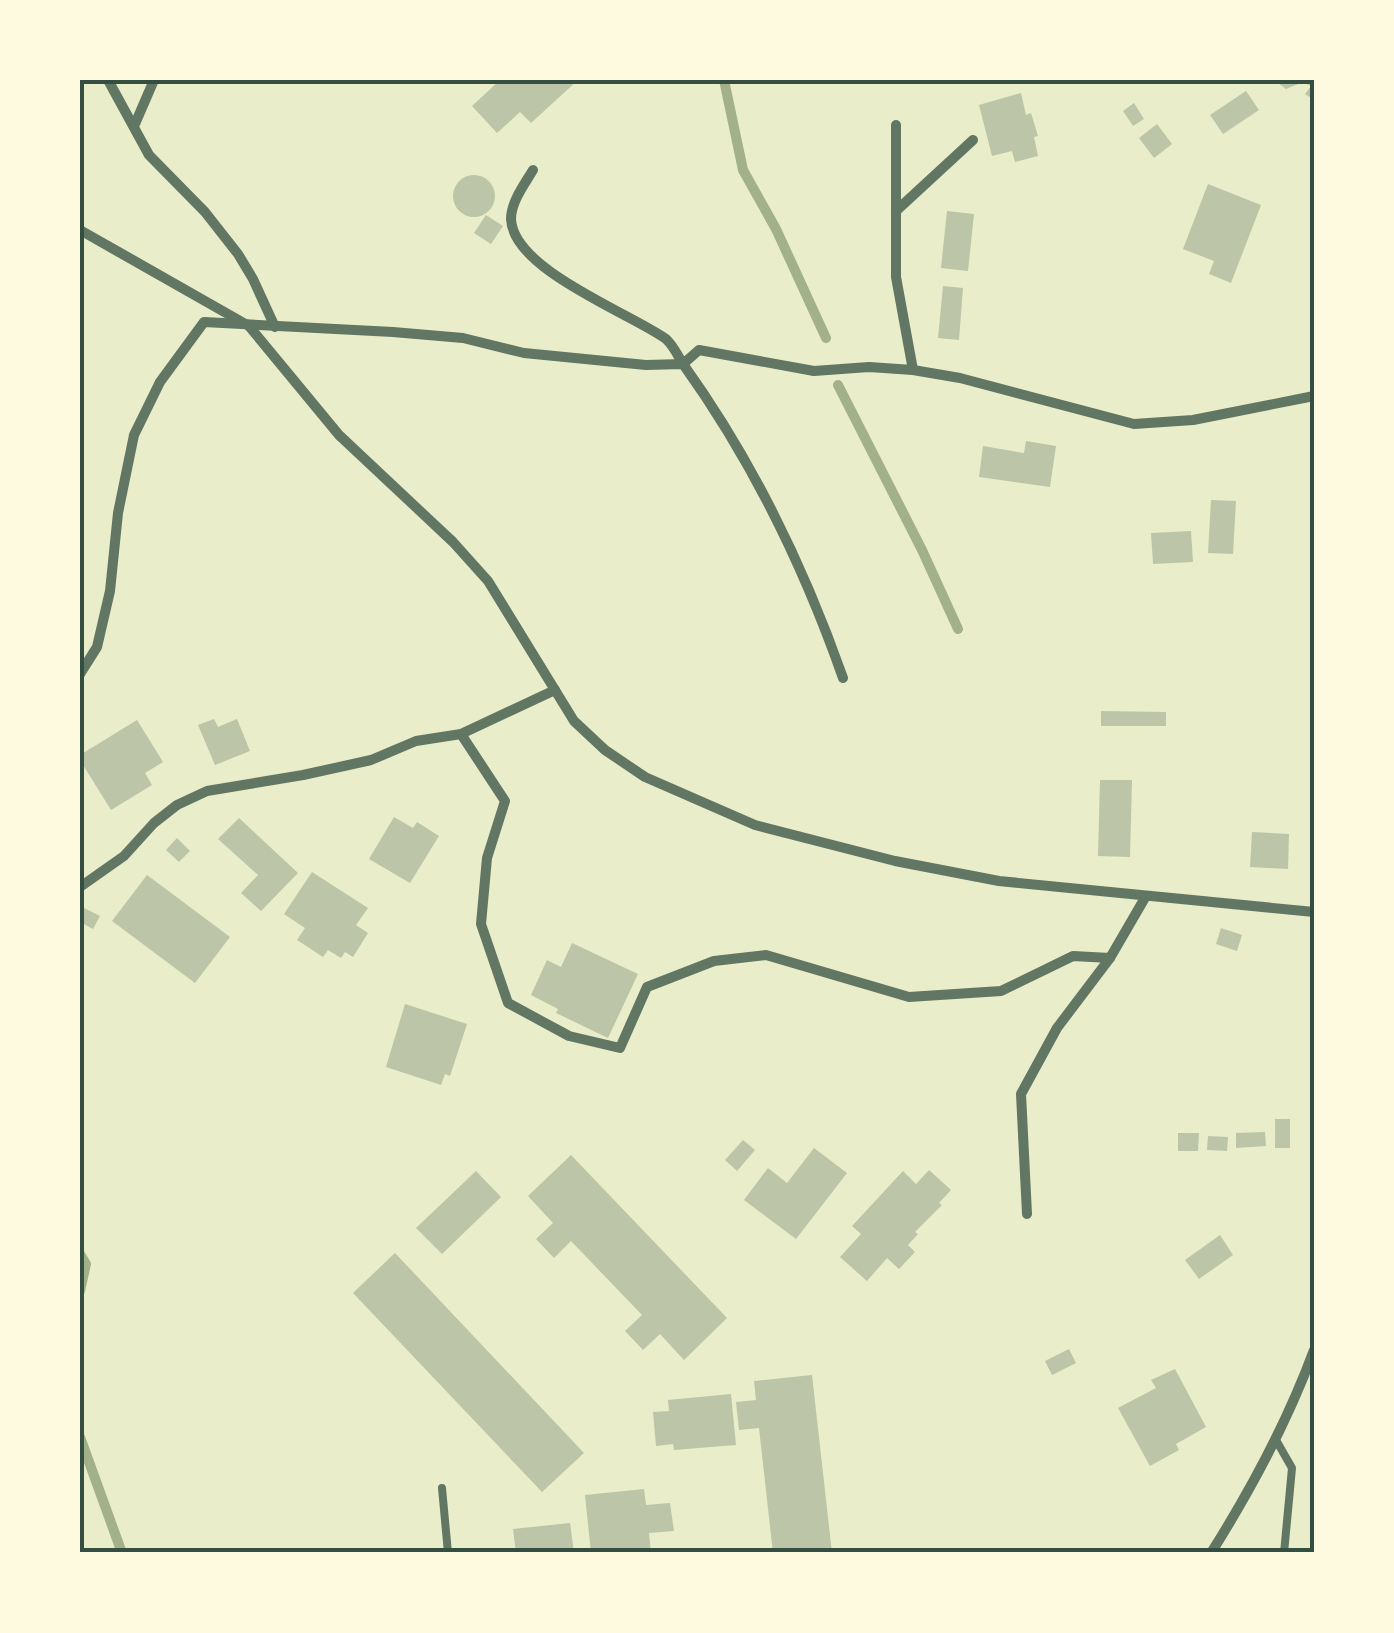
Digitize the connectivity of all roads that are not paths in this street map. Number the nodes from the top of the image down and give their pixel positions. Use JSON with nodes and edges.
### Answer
{"nodes":[{"id":1,"x":108,"y":80,"type":"edge"},
{"id":2,"x":154,"y":80,"type":"edge"},
{"id":3,"x":135,"y":124,"type":"junction"},
{"id":4,"x":896,"y":125,"type":"dead end"},
{"id":5,"x":973,"y":140,"type":"dead end"},
{"id":6,"x":533,"y":170,"type":"dead end"},
{"id":7,"x":896,"y":212,"type":"junction"},
{"id":8,"x":80,"y":230,"type":"edge"},
{"id":9,"x":249,"y":326,"type":"junction"},
{"id":10,"x":275,"y":327,"type":"junction"},
{"id":11,"x":683,"y":364,"type":"junction"},
{"id":12,"x":913,"y":370,"type":"junction"},
{"id":13,"x":1314,"y":396,"type":"edge"},
{"id":14,"x":80,"y":674,"type":"edge"},
{"id":15,"x":843,"y":678,"type":"dead end"},
{"id":16,"x":555,"y":690,"type":"junction"},
{"id":17,"x":461,"y":734,"type":"junction"},
{"id":18,"x":80,"y":886,"type":"edge"},
{"id":19,"x":1146,"y":896,"type":"junction"},
{"id":20,"x":1314,"y":912,"type":"edge"},
{"id":21,"x":1110,"y":958,"type":"junction"},
{"id":22,"x":1027,"y":1214,"type":"dead end"},
{"id":23,"x":1314,"y":1350,"type":"edge"},
{"id":24,"x":1276,"y":1440,"type":"junction"},
{"id":25,"x":442,"y":1488,"type":"dead end"},
{"id":26,"x":448,"y":1553,"type":"edge"},
{"id":27,"x":1212,"y":1553,"type":"edge"},
{"id":28,"x":1284,"y":1553,"type":"edge"}],
"edges":[{"from":1,"to":3,"type":"street"},
{"from":2,"to":3,"type":"street"},
{"from":3,"to":10,"type":"street"},
{"from":4,"to":7,"type":"street"},
{"from":5,"to":7,"type":"street"},
{"from":6,"to":11,"type":"street"},
{"from":7,"to":12,"type":"street"},
{"from":8,"to":9,"type":"street"},
{"from":9,"to":10,"type":"street"},
{"from":9,"to":14,"type":"street"},
{"from":9,"to":16,"type":"street"},
{"from":10,"to":11,"type":"street"},
{"from":11,"to":12,"type":"street"},
{"from":11,"to":15,"type":"street"},
{"from":12,"to":13,"type":"street"},
{"from":16,"to":17,"type":"street"},
{"from":16,"to":19,"type":"street"},
{"from":17,"to":18,"type":"street"},
{"from":17,"to":21,"type":"street"},
{"from":19,"to":20,"type":"street"},
{"from":19,"to":21,"type":"street"},
{"from":21,"to":22,"type":"street"},
{"from":23,"to":24,"type":"street"},
{"from":24,"to":27,"type":"street"},
{"from":24,"to":28,"type":"lane"},
{"from":25,"to":26,"type":"lane"}]}
